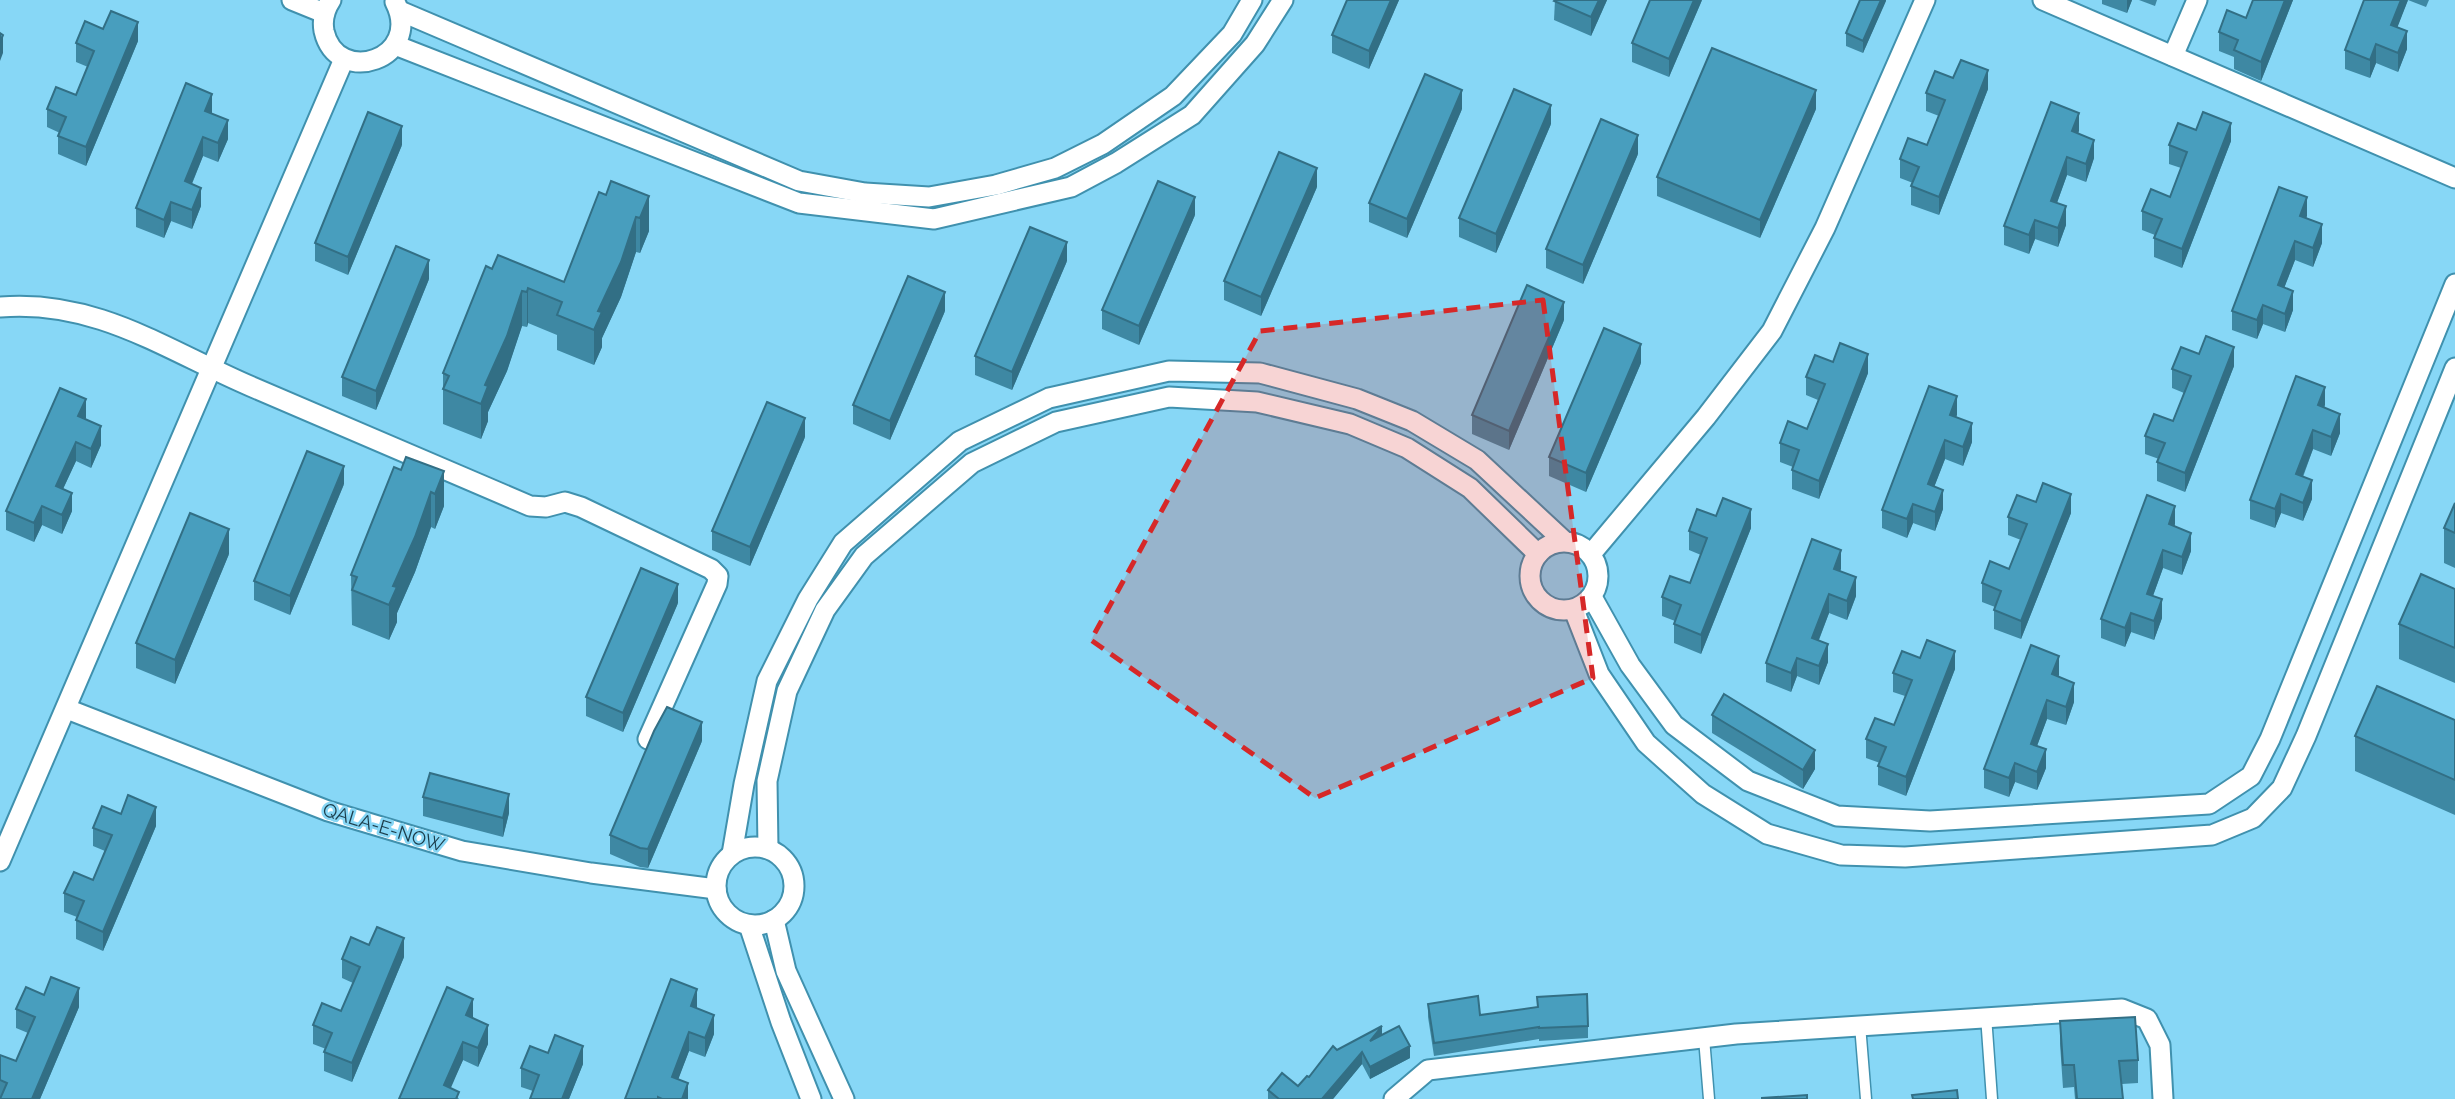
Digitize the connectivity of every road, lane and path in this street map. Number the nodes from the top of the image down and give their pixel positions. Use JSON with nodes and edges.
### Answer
{"nodes":[{"id":1,"x":292,"y":0,"type":"edge"},
{"id":2,"x":1252,"y":0,"type":"edge"},
{"id":3,"x":1283,"y":0,"type":"edge"},
{"id":4,"x":1925,"y":0,"type":"edge"},
{"id":5,"x":2043,"y":0,"type":"edge"},
{"id":6,"x":2197,"y":0,"type":"edge"},
{"id":7,"x":397,"y":6,"type":"edge"},
{"id":8,"x":328,"y":7,"type":"edge"},
{"id":9,"x":395,"y":45,"type":"junction"},
{"id":10,"x":2173,"y":56,"type":"junction"},
{"id":11,"x":345,"y":59,"type":"junction"},
{"id":12,"x":2455,"y":178,"type":"edge"},
{"id":13,"x":2455,"y":284,"type":"edge"},
{"id":14,"x":0,"y":307,"type":"edge"},
{"id":15,"x":2455,"y":368,"type":"edge"},
{"id":16,"x":211,"y":369,"type":"junction"},
{"id":17,"x":1564,"y":541,"type":"junction"},
{"id":18,"x":1538,"y":554,"type":"junction"},
{"id":19,"x":1591,"y":554,"type":"junction"},
{"id":20,"x":1592,"y":597,"type":"junction"},
{"id":21,"x":1574,"y":610,"type":"junction"},
{"id":22,"x":67,"y":709,"type":"junction"},
{"id":23,"x":648,"y":739,"type":"edge"},
{"id":24,"x":768,"y":849,"type":"junction"},
{"id":25,"x":732,"y":854,"type":"junction"},
{"id":26,"x":0,"y":862,"type":"edge"},
{"id":27,"x":716,"y":888,"type":"junction"},
{"id":28,"x":774,"y":920,"type":"junction"},
{"id":29,"x":749,"y":925,"type":"junction"},
{"id":30,"x":1986,"y":1016,"type":"junction"},
{"id":31,"x":1860,"y":1025,"type":"junction"},
{"id":32,"x":1704,"y":1038,"type":"junction"},
{"id":33,"x":811,"y":1099,"type":"edge"},
{"id":34,"x":844,"y":1099,"type":"edge"},
{"id":35,"x":1394,"y":1099,"type":"edge"},
{"id":36,"x":1709,"y":1099,"type":"edge"},
{"id":37,"x":1866,"y":1099,"type":"edge"},
{"id":38,"x":1992,"y":1099,"type":"edge"},
{"id":39,"x":2163,"y":1099,"type":"edge"}],
"edges":[{"from":1,"to":8,"type":"street"},
{"from":2,"to":7,"type":"street"},
{"from":3,"to":9,"type":"street"},
{"from":4,"to":19,"type":"street"},
{"from":5,"to":10,"type":"street"},
{"from":6,"to":10,"type":"street"},
{"from":7,"to":9,"type":"street"},
{"from":8,"to":11,"type":"street"},
{"from":9,"to":11,"type":"street"},
{"from":10,"to":12,"type":"street"},
{"from":11,"to":16,"type":"street"},
{"from":13,"to":20,"type":"street"},
{"from":14,"to":16,"type":"street"},
{"from":15,"to":21,"type":"street"},
{"from":16,"to":22,"type":"street"},
{"from":16,"to":23,"type":"street"},
{"from":17,"to":18,"type":"street"},
{"from":17,"to":19,"type":"street"},
{"from":17,"to":25,"type":"street"},
{"from":18,"to":21,"type":"street"},
{"from":18,"to":24,"type":"street"},
{"from":19,"to":20,"type":"street"},
{"from":20,"to":21,"type":"street"},
{"from":22,"to":26,"type":"street"},
{"from":22,"to":27,"type":"street","name":"QALA-E-NOW"},
{"from":24,"to":25,"type":"street"},
{"from":24,"to":28,"type":"street"},
{"from":25,"to":27,"type":"street"},
{"from":27,"to":29,"type":"street"},
{"from":28,"to":29,"type":"street"},
{"from":28,"to":34,"type":"street"},
{"from":29,"to":33,"type":"street"},
{"from":30,"to":31,"type":"street"},
{"from":30,"to":38,"type":"lane"},
{"from":30,"to":39,"type":"street"},
{"from":31,"to":32,"type":"street"},
{"from":31,"to":37,"type":"lane"},
{"from":32,"to":35,"type":"street"},
{"from":32,"to":36,"type":"lane"}]}
